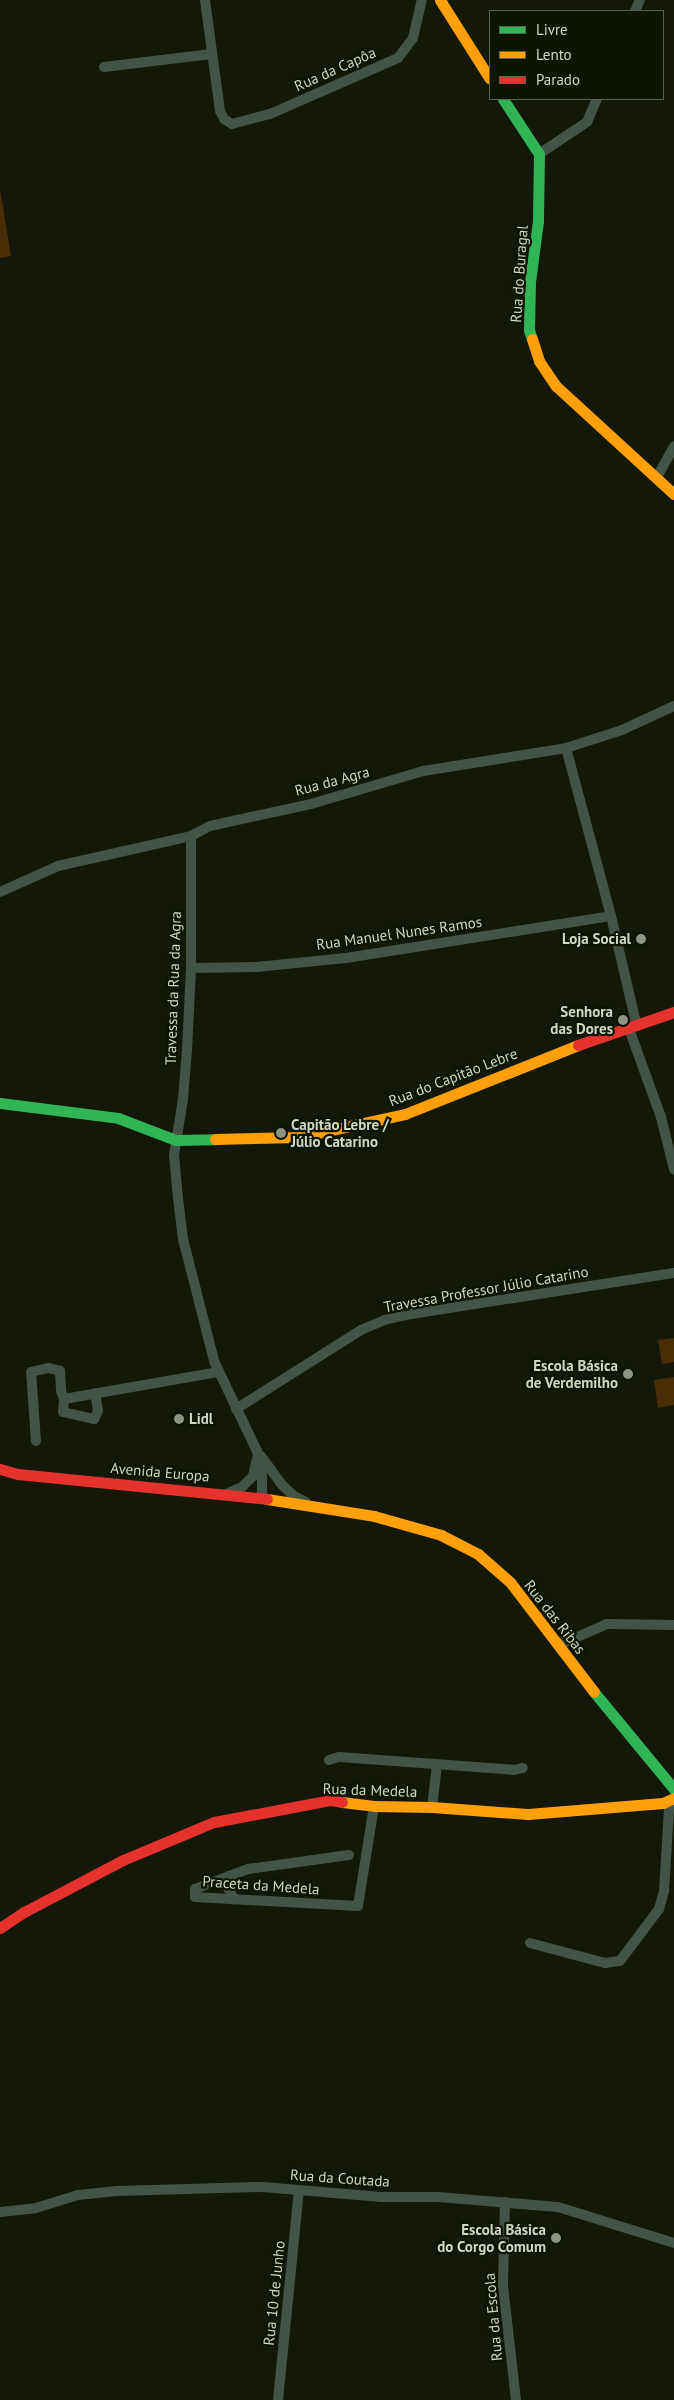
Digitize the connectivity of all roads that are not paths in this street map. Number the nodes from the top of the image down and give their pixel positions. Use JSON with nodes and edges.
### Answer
{"nodes":[{"id":1,"x":205,"y":0,"type":"edge"},
{"id":2,"x":422,"y":0,"type":"edge"},
{"id":3,"x":440,"y":0,"type":"edge"},
{"id":4,"x":211,"y":54,"type":"junction"},
{"id":5,"x":104,"y":67,"type":"dead end"},
{"id":6,"x":489,"y":76,"type":"edge"},
{"id":7,"x":504,"y":100,"type":"edge"},
{"id":8,"x":597,"y":100,"type":"edge"},
{"id":9,"x":539,"y":154,"type":"junction"},
{"id":10,"x":674,"y":446,"type":"edge"},
{"id":11,"x":656,"y":477,"type":"junction"},
{"id":12,"x":674,"y":494,"type":"edge"},
{"id":13,"x":674,"y":706,"type":"edge"},
{"id":14,"x":566,"y":748,"type":"junction"},
{"id":15,"x":191,"y":836,"type":"junction"},
{"id":16,"x":0,"y":892,"type":"edge"},
{"id":17,"x":611,"y":916,"type":"junction"},
{"id":18,"x":191,"y":968,"type":"junction"},
{"id":19,"x":674,"y":1012,"type":"edge"},
{"id":20,"x":632,"y":1024,"type":"junction"},
{"id":21,"x":0,"y":1102,"type":"edge"},
{"id":22,"x":176,"y":1140,"type":"junction"},
{"id":23,"x":674,"y":1169,"type":"edge"},
{"id":24,"x":674,"y":1273,"type":"edge"},
{"id":25,"x":218,"y":1372,"type":"junction"},
{"id":26,"x":95,"y":1393,"type":"junction"},
{"id":27,"x":64,"y":1400,"type":"junction"},
{"id":28,"x":236,"y":1409,"type":"junction"},
{"id":29,"x":36,"y":1441,"type":"dead end"},
{"id":30,"x":257,"y":1451,"type":"junction"},
{"id":31,"x":0,"y":1469,"type":"edge"},
{"id":32,"x":273,"y":1474,"type":"junction"},
{"id":33,"x":226,"y":1494,"type":"junction"},
{"id":34,"x":262,"y":1498,"type":"junction"},
{"id":35,"x":316,"y":1508,"type":"junction"},
{"id":36,"x":674,"y":1625,"type":"edge"},
{"id":37,"x":558,"y":1645,"type":"junction"},
{"id":38,"x":330,"y":1760,"type":"dead end"},
{"id":39,"x":437,"y":1765,"type":"junction"},
{"id":40,"x":523,"y":1768,"type":"dead end"},
{"id":41,"x":674,"y":1789,"type":"edge"},
{"id":42,"x":674,"y":1798,"type":"edge"},
{"id":43,"x":674,"y":1803,"type":"edge"},
{"id":44,"x":374,"y":1806,"type":"junction"},
{"id":45,"x":432,"y":1807,"type":"junction"},
{"id":46,"x":349,"y":1855,"type":"dead end"},
{"id":47,"x":229,"y":1876,"type":"junction"},
{"id":48,"x":234,"y":1899,"type":"junction"},
{"id":49,"x":0,"y":1928,"type":"edge"},
{"id":50,"x":530,"y":1943,"type":"dead end"},
{"id":51,"x":299,"y":2190,"type":"junction"},
{"id":52,"x":505,"y":2202,"type":"junction"},
{"id":53,"x":0,"y":2212,"type":"edge"},
{"id":54,"x":674,"y":2242,"type":"edge"},
{"id":55,"x":278,"y":2400,"type":"edge"},
{"id":56,"x":516,"y":2400,"type":"edge"}],
"edges":[{"from":1,"to":4,"type":"street"},
{"from":2,"to":4,"type":"street","name":"Rua da Capôa"},
{"from":3,"to":6,"type":"main road"},
{"from":4,"to":5,"type":"street"},
{"from":7,"to":9,"type":"main road"},
{"from":8,"to":9,"type":"street"},
{"from":9,"to":11,"type":"main road","name":"Rua do Buragal"},
{"from":10,"to":11,"type":"street"},
{"from":11,"to":12,"type":"main road","name":"Rua do Buragal"},
{"from":13,"to":14,"type":"street","name":"Rua da Agra"},
{"from":14,"to":15,"type":"street","name":"Rua da Agra"},
{"from":14,"to":17,"type":"street"},
{"from":15,"to":16,"type":"street","name":"Rua da Agra"},
{"from":15,"to":18,"type":"street","name":"Travessa da Rua da Agra"},
{"from":17,"to":18,"type":"street","name":"Rua Manuel Nunes Ramos"},
{"from":17,"to":20,"type":"street"},
{"from":18,"to":22,"type":"street","name":"Travessa da Rua da Agra"},
{"from":19,"to":20,"type":"main road","name":"Rua do Capitão Lebre"},
{"from":20,"to":22,"type":"main road","name":"Rua do Capitão Lebre"},
{"from":20,"to":23,"type":"street"},
{"from":21,"to":22,"type":"main road","name":"Rua do Capitão Lebre"},
{"from":22,"to":25,"type":"street","name":"Travessa da Rua da Agra"},
{"from":24,"to":28,"type":"street","name":"Travessa Professor Júlio Catarino"},
{"from":25,"to":26,"type":"street"},
{"from":25,"to":28,"type":"street","name":"Travessa da Rua da Agra"},
{"from":26,"to":27,"type":"street"},
{"from":26,"to":27,"type":"street"},
{"from":27,"to":29,"type":"street"},
{"from":28,"to":30,"type":"street","name":"Travessa da Rua da Agra"},
{"from":30,"to":32,"type":"street"},
{"from":30,"to":33,"type":"street"},
{"from":30,"to":34,"type":"street"},
{"from":31,"to":33,"type":"main road","name":"Avenida Europa"},
{"from":32,"to":34,"type":"street"},
{"from":32,"to":35,"type":"street"},
{"from":33,"to":34,"type":"main road","name":"Avenida Europa"},
{"from":34,"to":35,"type":"main road","name":"Avenida Europa"},
{"from":35,"to":37,"type":"main road","name":"Rua das Ribas"},
{"from":36,"to":37,"type":"street"},
{"from":37,"to":41,"type":"main road","name":"Rua das Ribas"},
{"from":38,"to":39,"type":"street"},
{"from":39,"to":40,"type":"street"},
{"from":39,"to":45,"type":"street"},
{"from":42,"to":45,"type":"main road","name":"Rua da Medela"},
{"from":43,"to":50,"type":"street"},
{"from":44,"to":45,"type":"main road","name":"Rua da Medela"},
{"from":44,"to":48,"type":"street","name":"Praceta da Medela"},
{"from":44,"to":49,"type":"main road","name":"Rua da Medela"},
{"from":46,"to":47,"type":"street","name":"Praceta da Medela"},
{"from":47,"to":48,"type":"street"},
{"from":47,"to":48,"type":"street","name":"Praceta da Medela"},
{"from":51,"to":52,"type":"street","name":"Rua da Coutada"},
{"from":51,"to":53,"type":"street","name":"Rua da Coutada"},
{"from":51,"to":55,"type":"street","name":"Rua 10 de Junho"},
{"from":52,"to":54,"type":"street","name":"Rua da Coutada"},
{"from":52,"to":56,"type":"street","name":"Rua da Escola"}]}
